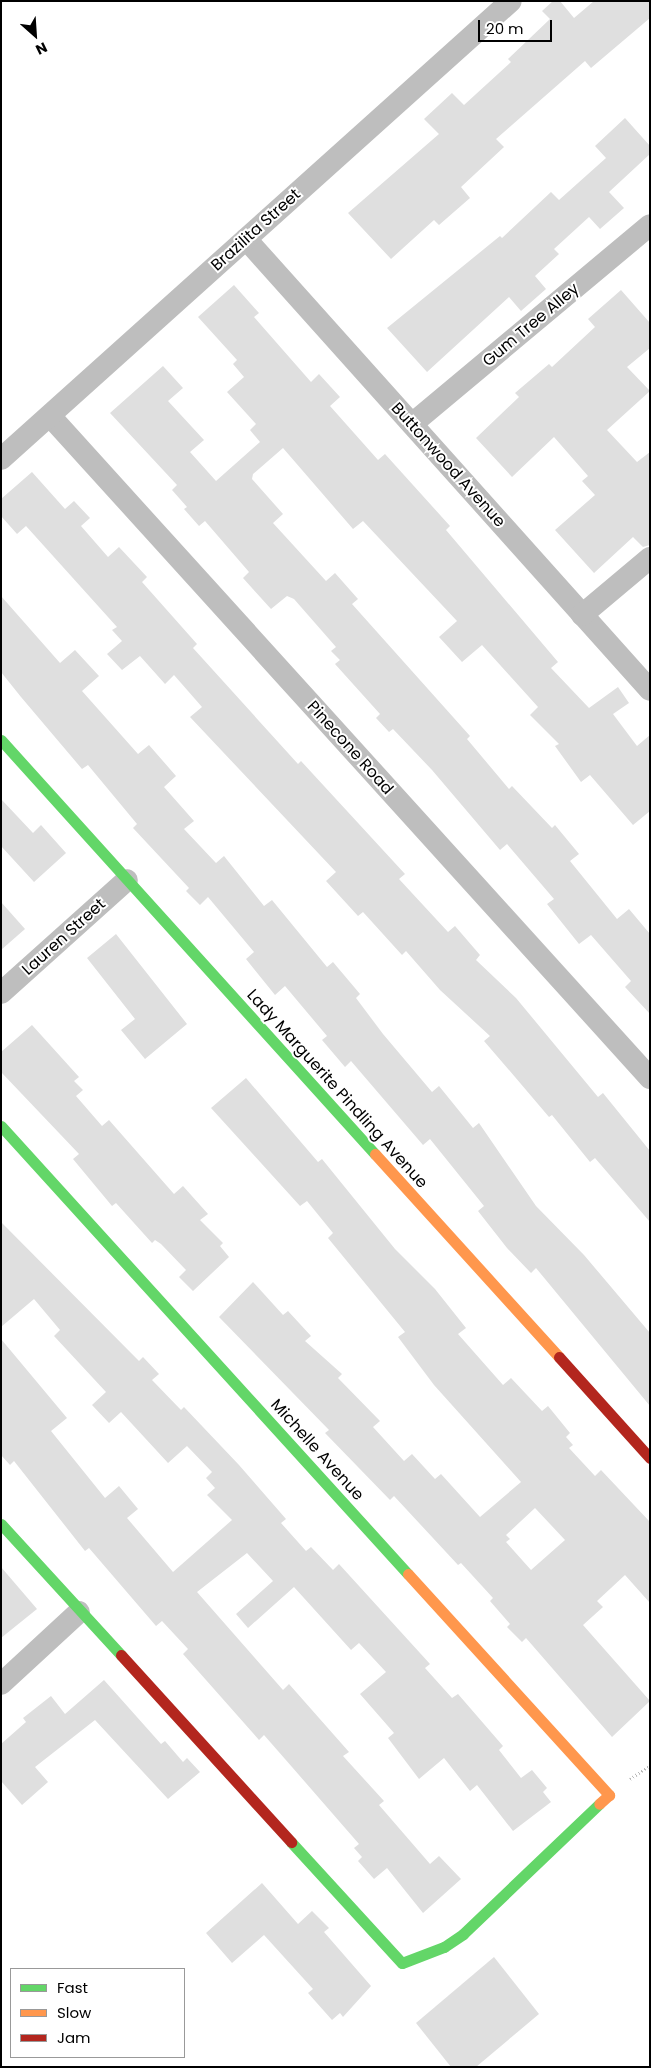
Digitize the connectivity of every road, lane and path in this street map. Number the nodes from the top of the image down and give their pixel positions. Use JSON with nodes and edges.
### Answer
{"nodes":[{"id":1,"x":511,"y":1,"type":"edge"},
{"id":2,"x":650,"y":226,"type":"edge"},
{"id":3,"x":246,"y":239,"type":"junction"},
{"id":4,"x":51,"y":417,"type":"junction"},
{"id":5,"x":412,"y":424,"type":"junction"},
{"id":6,"x":1,"y":459,"type":"edge"},
{"id":7,"x":650,"y":558,"type":"edge"},
{"id":8,"x":582,"y":614,"type":"junction"},
{"id":9,"x":650,"y":690,"type":"edge"},
{"id":10,"x":1,"y":740,"type":"edge"},
{"id":11,"x":127,"y":880,"type":"junction"},
{"id":12,"x":1,"y":994,"type":"edge"},
{"id":13,"x":650,"y":1078,"type":"edge"},
{"id":14,"x":1,"y":1126,"type":"edge"},
{"id":15,"x":650,"y":1458,"type":"edge"},
{"id":16,"x":1,"y":1524,"type":"edge"},
{"id":17,"x":79,"y":1612,"type":"junction"},
{"id":18,"x":1,"y":1684,"type":"edge"}],
"edges":[{"from":1,"to":3,"type":"street","name":"Brazilita Street"},
{"from":2,"to":5,"type":"street","name":"Gum Tree Alley"},
{"from":3,"to":4,"type":"street","name":"Brazilita Street"},
{"from":3,"to":5,"type":"street","name":"Buttonwood Avenue"},
{"from":4,"to":6,"type":"street","name":"Brazilita Street"},
{"from":4,"to":13,"type":"street","name":"Pinecone Road"},
{"from":5,"to":8,"type":"street","name":"Buttonwood Avenue"},
{"from":7,"to":8,"type":"street"},
{"from":8,"to":9,"type":"street","name":"Buttonwood Avenue"},
{"from":10,"to":11,"type":"street","name":"Lady Marguerite Pindling Avenue"},
{"from":11,"to":12,"type":"street","name":"Lauren Street"},
{"from":11,"to":15,"type":"street","name":"Lady Marguerite Pindling Avenue"},
{"from":14,"to":17,"type":"street","name":"Michelle Avenue"},
{"from":16,"to":17,"type":"street"},
{"from":17,"to":18,"type":"street"}]}
